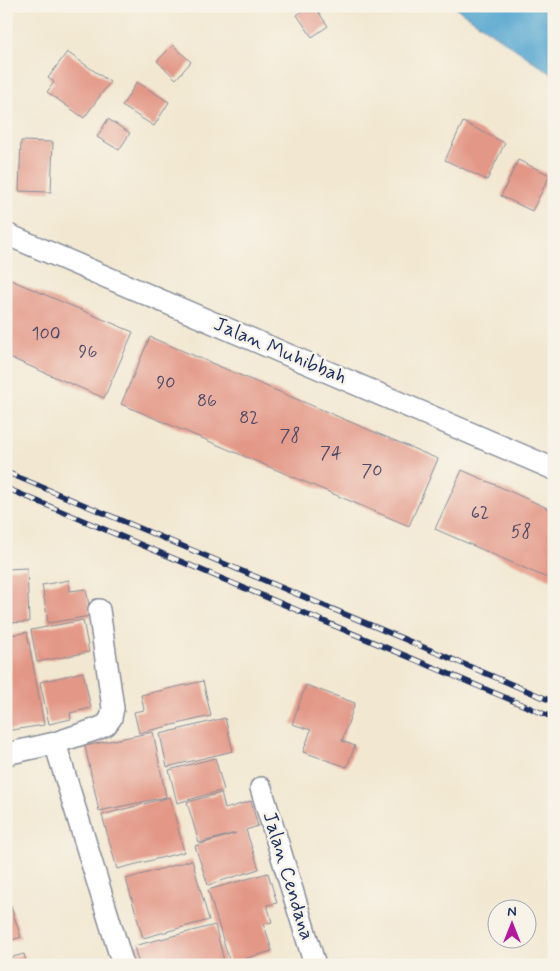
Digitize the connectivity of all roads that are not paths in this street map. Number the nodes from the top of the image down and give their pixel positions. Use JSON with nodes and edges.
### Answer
{"nodes":[{"id":1,"x":6,"y":234,"type":"edge"},
{"id":2,"x":554,"y":469,"type":"edge"},
{"id":3,"x":100,"y":610,"type":"dead end"},
{"id":4,"x":55,"y":743,"type":"junction"},
{"id":5,"x":6,"y":754,"type":"edge"},
{"id":6,"x":261,"y":788,"type":"dead end"},
{"id":7,"x":123,"y":965,"type":"edge"},
{"id":8,"x":315,"y":965,"type":"edge"}],
"edges":[{"from":1,"to":2,"type":"street","name":"Jalan Muhibbah"},
{"from":3,"to":4,"type":"street"},
{"from":4,"to":5,"type":"street"},
{"from":4,"to":7,"type":"street"},
{"from":6,"to":8,"type":"street","name":"Jalan Cendana"}]}
